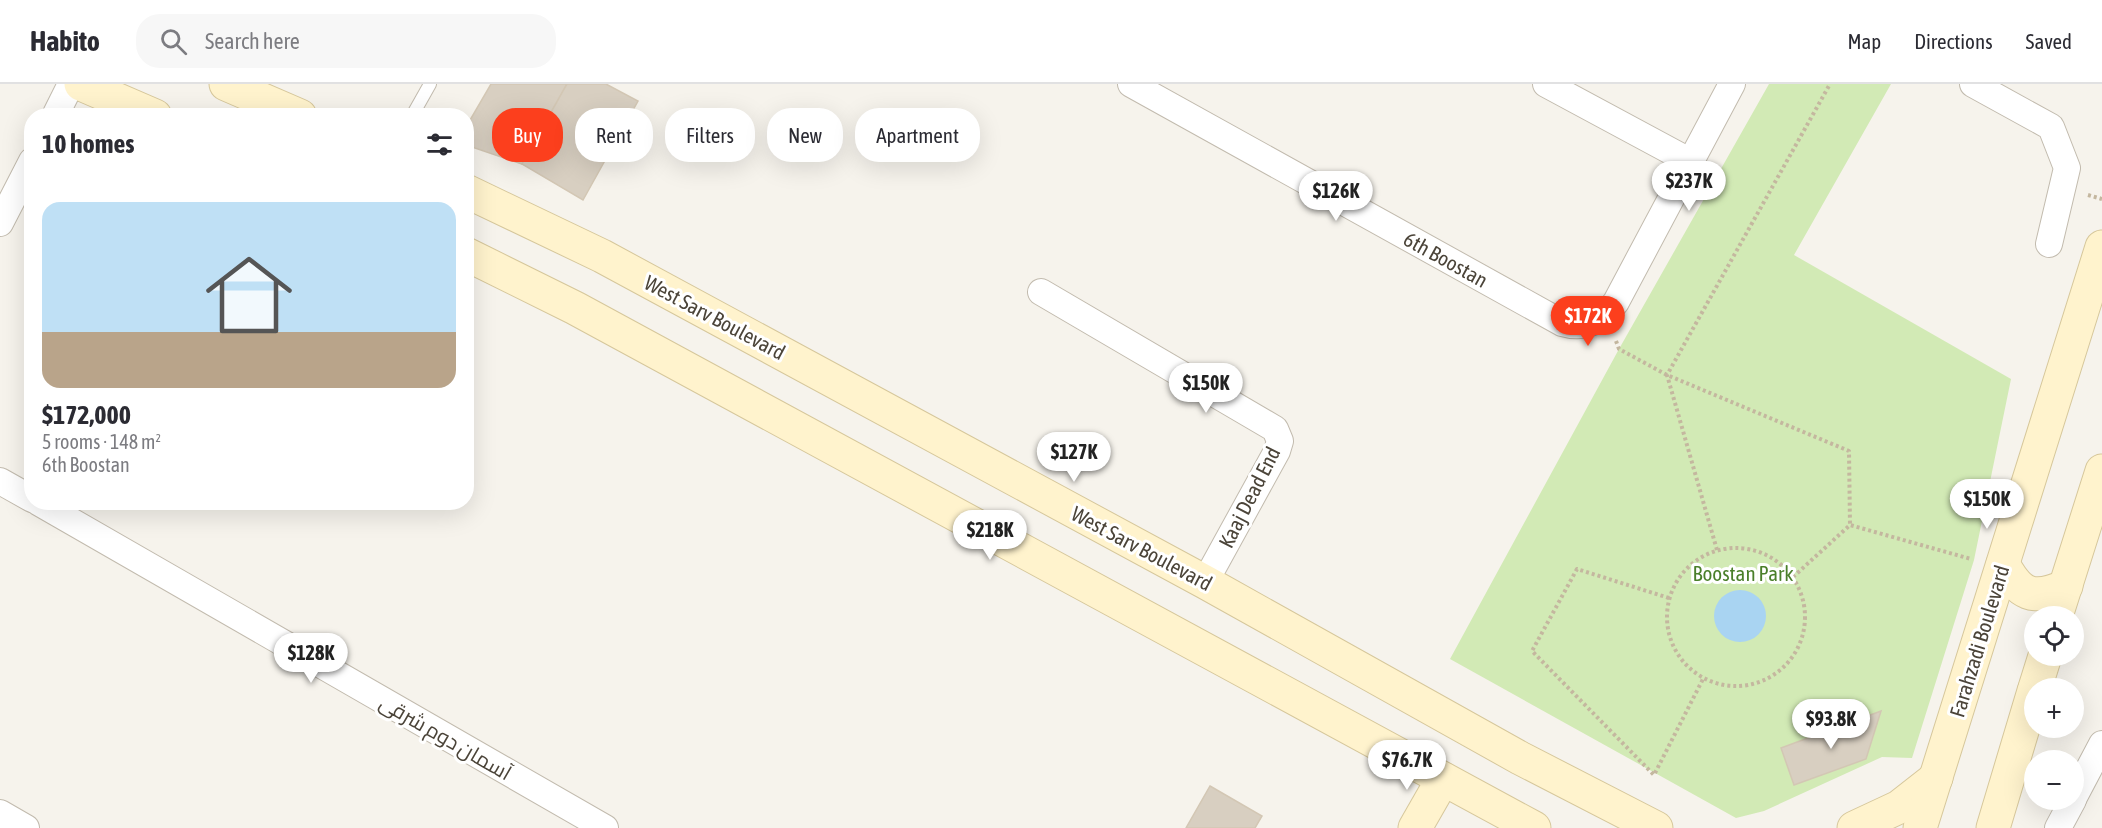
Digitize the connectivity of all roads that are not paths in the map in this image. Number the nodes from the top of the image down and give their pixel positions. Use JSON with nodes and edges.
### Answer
{"nodes":[{"id":1,"x":71,"y":84,"type":"edge"},
{"id":2,"x":81,"y":84,"type":"edge"},
{"id":3,"x":226,"y":84,"type":"edge"},
{"id":4,"x":430,"y":84,"type":"edge"},
{"id":5,"x":1131,"y":84,"type":"edge"},
{"id":6,"x":1546,"y":84,"type":"edge"},
{"id":7,"x":1732,"y":84,"type":"edge"},
{"id":8,"x":1973,"y":84,"type":"edge"},
{"id":9,"x":59,"y":108,"type":"edge"},
{"id":10,"x":136,"y":108,"type":"edge"},
{"id":11,"x":282,"y":108,"type":"edge"},
{"id":12,"x":416,"y":108,"type":"edge"},
{"id":13,"x":1691,"y":162,"type":"junction"},
{"id":14,"x":24,"y":176,"type":"edge"},
{"id":15,"x":16,"y":191,"type":"edge"},
{"id":16,"x":474,"y":194,"type":"edge"},
{"id":17,"x":0,"y":223,"type":"edge"},
{"id":18,"x":2049,"y":244,"type":"dead end"},
{"id":19,"x":2102,"y":247,"type":"edge"},
{"id":20,"x":474,"y":258,"type":"edge"},
{"id":21,"x":1041,"y":292,"type":"dead end"},
{"id":22,"x":2102,"y":471,"type":"edge"},
{"id":23,"x":0,"y":481,"type":"edge"},
{"id":24,"x":24,"y":494,"type":"edge"},
{"id":25,"x":52,"y":510,"type":"edge"},
{"id":26,"x":1988,"y":562,"type":"junction"},
{"id":27,"x":1205,"y":582,"type":"junction"},
{"id":28,"x":2061,"y":601,"type":"edge"},
{"id":29,"x":2024,"y":724,"type":"edge"},
{"id":30,"x":2101,"y":749,"type":"edge"},
{"id":31,"x":1443,"y":778,"type":"junction"},
{"id":32,"x":1936,"y":778,"type":"junction"},
{"id":33,"x":2084,"y":779,"type":"edge"},
{"id":34,"x":2067,"y":810,"type":"edge"},
{"id":35,"x":0,"y":813,"type":"edge"},
{"id":36,"x":26,"y":828,"type":"edge"},
{"id":37,"x":605,"y":828,"type":"edge"},
{"id":38,"x":1415,"y":828,"type":"edge"},
{"id":39,"x":1534,"y":828,"type":"edge"},
{"id":40,"x":1656,"y":828,"type":"edge"},
{"id":41,"x":1854,"y":828,"type":"edge"},
{"id":42,"x":1920,"y":828,"type":"edge"},
{"id":43,"x":1993,"y":828,"type":"edge"},
{"id":44,"x":2058,"y":828,"type":"edge"}],
"edges":[{"from":1,"to":9,"type":"street"},
{"from":2,"to":10,"type":"main road"},
{"from":3,"to":11,"type":"main road"},
{"from":4,"to":12,"type":"lane"},
{"from":5,"to":13,"type":"street","name":"6th Boostan"},
{"from":6,"to":13,"type":"street"},
{"from":7,"to":13,"type":"street"},
{"from":8,"to":18,"type":"street"},
{"from":14,"to":15,"type":"street"},
{"from":15,"to":17,"type":"street"},
{"from":16,"to":27,"type":"main road","name":"West Sarv Boulevard"},
{"from":19,"to":26,"type":"main road","name":"Farahzadi Boulevard"},
{"from":20,"to":31,"type":"main road"},
{"from":21,"to":27,"type":"street","name":"Kaaj Dead End"},
{"from":22,"to":28,"type":"main road"},
{"from":23,"to":24,"type":"street"},
{"from":25,"to":37,"type":"street","name":"آسمان دوم شرقی"},
{"from":26,"to":28,"type":"main road"},
{"from":26,"to":32,"type":"main road","name":"Farahzadi Boulevard"},
{"from":27,"to":40,"type":"main road","name":"West Sarv Boulevard"},
{"from":29,"to":43,"type":"main road"},
{"from":30,"to":33,"type":"street"},
{"from":31,"to":38,"type":"main road"},
{"from":31,"to":39,"type":"main road"},
{"from":32,"to":41,"type":"main road"},
{"from":32,"to":42,"type":"main road","name":"Farahzadi Boulevard"},
{"from":34,"to":44,"type":"street"},
{"from":35,"to":36,"type":"street"}]}
